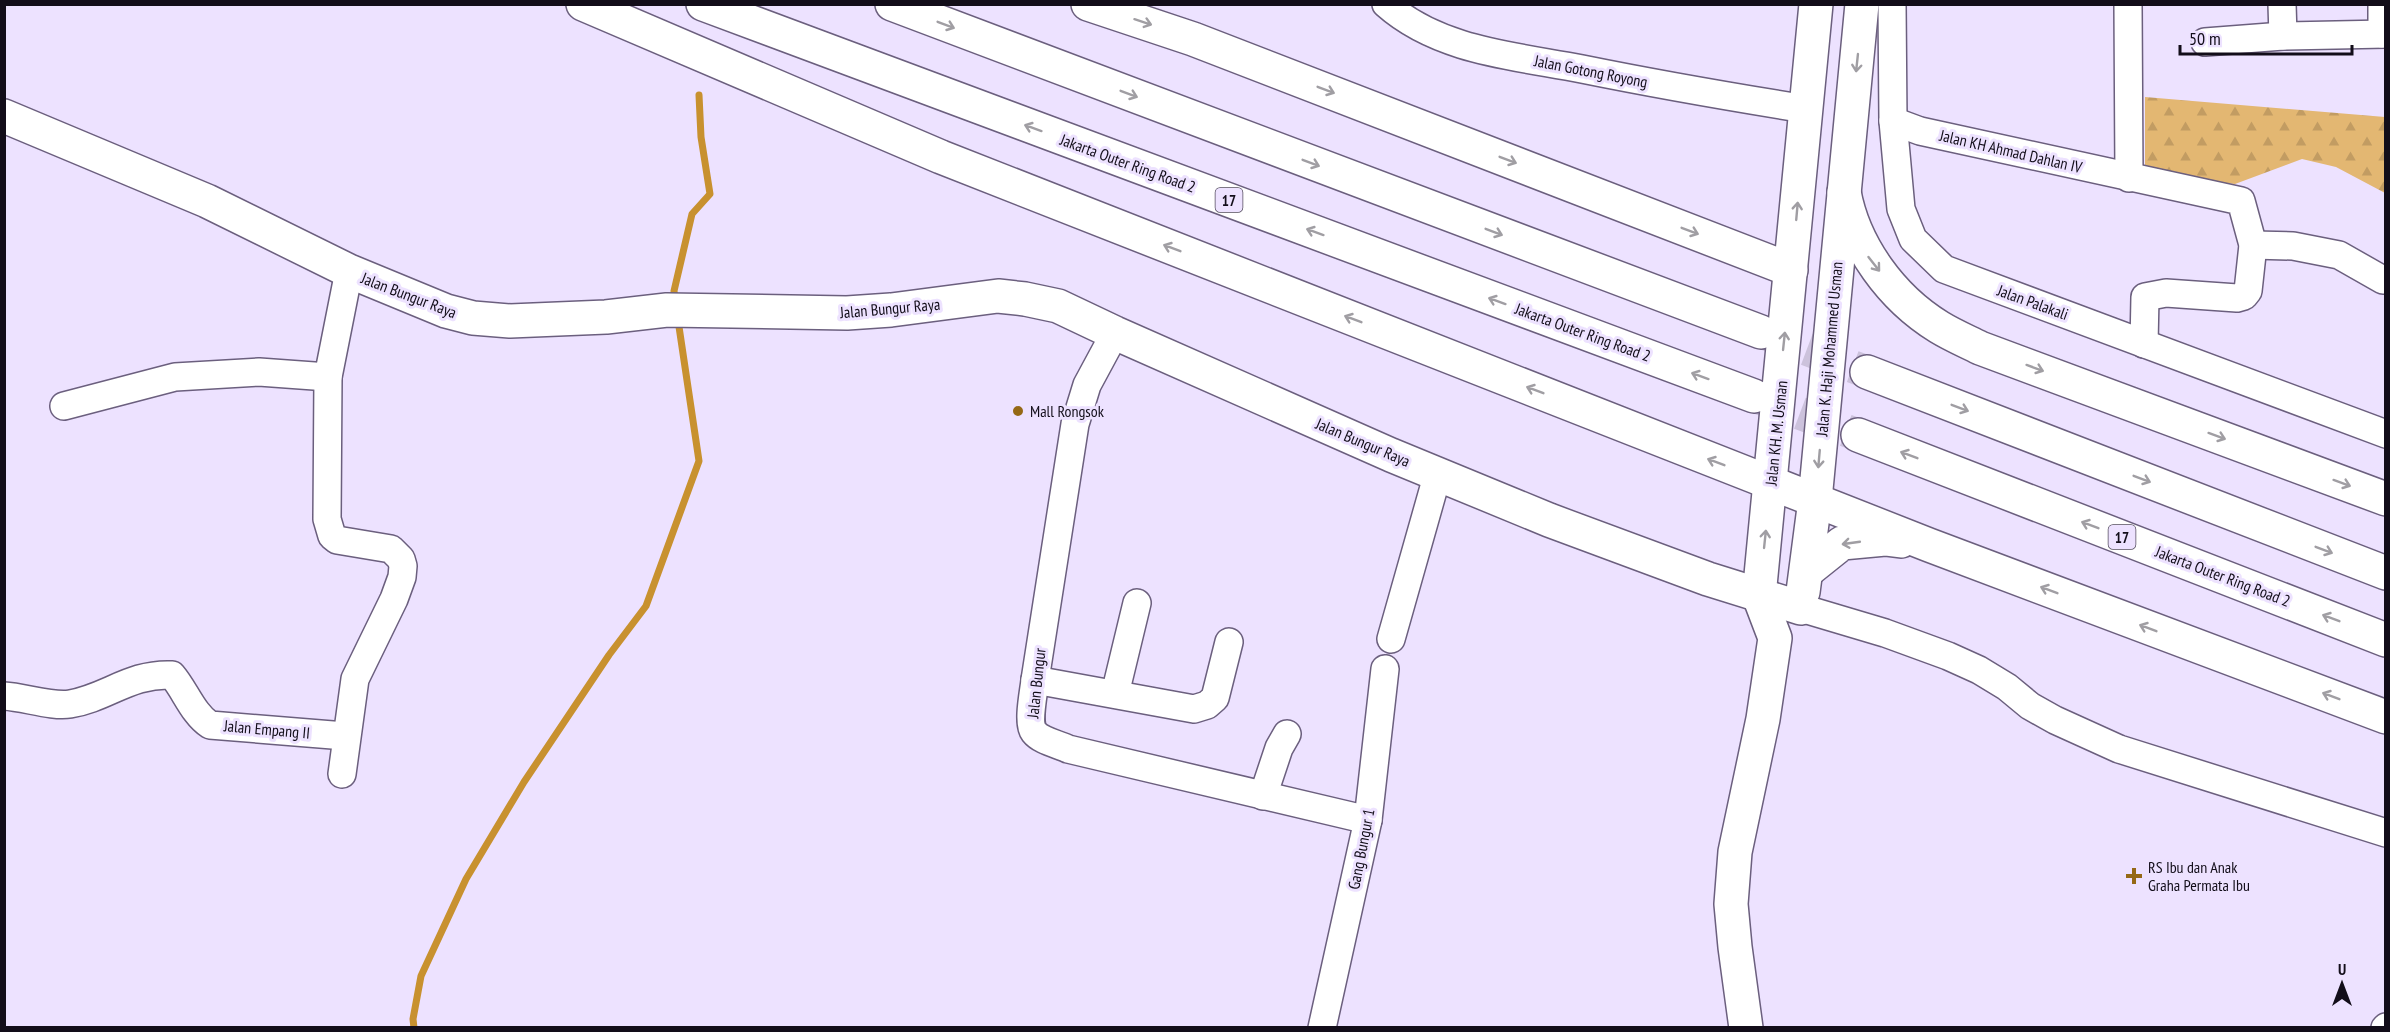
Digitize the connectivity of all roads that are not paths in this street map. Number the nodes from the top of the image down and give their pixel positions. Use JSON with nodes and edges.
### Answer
{"nodes":[{"id":1,"x":583,"y":4,"type":"edge"},
{"id":2,"x":703,"y":4,"type":"edge"},
{"id":3,"x":892,"y":4,"type":"edge"},
{"id":4,"x":1088,"y":4,"type":"edge"},
{"id":5,"x":1386,"y":4,"type":"edge"},
{"id":6,"x":1816,"y":4,"type":"edge"},
{"id":7,"x":1862,"y":4,"type":"edge"},
{"id":8,"x":1892,"y":4,"type":"edge"},
{"id":9,"x":2128,"y":4,"type":"edge"},
{"id":10,"x":2282,"y":4,"type":"edge"},
{"id":11,"x":2382,"y":4,"type":"edge"},
{"id":12,"x":2384,"y":34,"type":"edge"},
{"id":13,"x":2283,"y":36,"type":"junction"},
{"id":14,"x":2205,"y":42,"type":"dead end"},
{"id":15,"x":1806,"y":109,"type":"junction"},
{"id":16,"x":4,"y":116,"type":"edge"},
{"id":17,"x":1893,"y":122,"type":"junction"},
{"id":18,"x":2129,"y":178,"type":"junction"},
{"id":19,"x":1844,"y":192,"type":"junction"},
{"id":20,"x":2253,"y":245,"type":"junction"},
{"id":21,"x":1791,"y":270,"type":"junction"},
{"id":22,"x":349,"y":271,"type":"junction"},
{"id":23,"x":2383,"y":280,"type":"dead end"},
{"id":24,"x":1761,"y":332,"type":"tunnel mouth"},
{"id":25,"x":1114,"y":333,"type":"junction"},
{"id":26,"x":2144,"y":344,"type":"junction"},
{"id":27,"x":1867,"y":372,"type":"tunnel mouth"},
{"id":28,"x":328,"y":377,"type":"junction"},
{"id":29,"x":1754,"y":396,"type":"tunnel mouth"},
{"id":30,"x":64,"y":406,"type":"dead end"},
{"id":31,"x":2385,"y":434,"type":"edge"},
{"id":32,"x":1858,"y":435,"type":"tunnel mouth"},
{"id":33,"x":1438,"y":473,"type":"junction"},
{"id":34,"x":1771,"y":483,"type":"junction"},
{"id":35,"x":2385,"y":499,"type":"edge"},
{"id":36,"x":1815,"y":500,"type":"junction"},
{"id":37,"x":1929,"y":545,"type":"junction"},
{"id":38,"x":1807,"y":571,"type":"junction"},
{"id":39,"x":2385,"y":573,"type":"edge"},
{"id":40,"x":1759,"y":596,"type":"junction"},
{"id":41,"x":1137,"y":603,"type":"dead end"},
{"id":42,"x":1801,"y":608,"type":"junction"},
{"id":43,"x":1775,"y":638,"type":"junction"},
{"id":44,"x":1391,"y":639,"type":"dead end"},
{"id":45,"x":2385,"y":640,"type":"edge"},
{"id":46,"x":1229,"y":642,"type":"dead end"},
{"id":47,"x":1385,"y":669,"type":"dead end"},
{"id":48,"x":1035,"y":680,"type":"junction"},
{"id":49,"x":1114,"y":694,"type":"junction"},
{"id":50,"x":4,"y":696,"type":"edge"},
{"id":51,"x":2385,"y":717,"type":"edge"},
{"id":52,"x":1287,"y":734,"type":"dead end"},
{"id":53,"x":345,"y":736,"type":"junction"},
{"id":54,"x":342,"y":774,"type":"dead end"},
{"id":55,"x":1263,"y":796,"type":"junction"},
{"id":56,"x":1368,"y":820,"type":"junction"},
{"id":57,"x":2385,"y":833,"type":"edge"},
{"id":58,"x":1322,"y":1028,"type":"edge"},
{"id":59,"x":1746,"y":1028,"type":"edge"}],
"edges":[{"from":34,"to":1,"type":"main road","one_way":true},
{"from":29,"to":2,"type":"main road","name":"Jakarta Outer Ring Road 2","number":"17","one_way":true},
{"from":3,"to":24,"type":"main road","one_way":true},
{"from":4,"to":21,"type":"main road","one_way":true},
{"from":5,"to":15,"type":"street","name":"Jalan Gotong Royong"},
{"from":6,"to":15,"type":"main road"},
{"from":7,"to":19,"type":"main road","name":"Jalan K. Haji Mohammed Usman","one_way":true},
{"from":8,"to":17,"type":"street","name":"Jalan Palakali"},
{"from":9,"to":18,"type":"street"},
{"from":10,"to":13,"type":"street"},
{"from":11,"to":12,"type":"street"},
{"from":12,"to":13,"type":"street"},
{"from":13,"to":14,"type":"street"},
{"from":21,"to":15,"type":"main road","one_way":true},
{"from":16,"to":22,"type":"main road","name":"Jalan Bungur Raya"},
{"from":17,"to":18,"type":"street","name":"Jalan KH Ahmad Dahlan IV"},
{"from":17,"to":26,"type":"street","name":"Jalan Palakali"},
{"from":18,"to":20,"type":"street","name":"Jalan KH Ahmad Dahlan IV"},
{"from":19,"to":35,"type":"main road","one_way":true},
{"from":19,"to":36,"type":"main road","name":"Jalan K. Haji Mohammed Usman","one_way":true},
{"from":20,"to":23,"type":"street"},
{"from":20,"to":26,"type":"street","name":"Jalan KH Ahmad Dahlan IV"},
{"from":34,"to":21,"type":"main road","name":"Jalan KH. M. Usman","one_way":true},
{"from":22,"to":25,"type":"main road","name":"Jalan Bungur Raya"},
{"from":22,"to":28,"type":"street"},
{"from":25,"to":33,"type":"main road","name":"Jalan Bungur Raya"},
{"from":25,"to":48,"type":"street","name":"Jalan Bungur"},
{"from":26,"to":31,"type":"street","name":"Jalan Palakali"},
{"from":27,"to":39,"type":"main road","one_way":true},
{"from":28,"to":30,"type":"street"},
{"from":28,"to":53,"type":"street"},
{"from":45,"to":32,"type":"main road","name":"Jakarta Outer Ring Road 2","number":"17","one_way":true},
{"from":33,"to":40,"type":"main road","name":"Jalan Bungur Raya"},
{"from":33,"to":44,"type":"street"},
{"from":34,"to":36,"type":"main road"},
{"from":40,"to":34,"type":"main road","name":"Jalan KH. M. Usman","one_way":true},
{"from":36,"to":37,"type":"main road"},
{"from":36,"to":38,"type":"main road","name":"Jalan K. Haji Mohammed Usman"},
{"from":37,"to":38,"type":"main road","one_way":true},
{"from":51,"to":37,"type":"main road","one_way":true},
{"from":38,"to":42,"type":"main road","name":"Jalan K. Haji Mohammed Usman"},
{"from":40,"to":42,"type":"main road","name":"Jalan Bungur Raya"},
{"from":40,"to":43,"type":"main road"},
{"from":41,"to":49,"type":"street"},
{"from":42,"to":43,"type":"main road"},
{"from":42,"to":57,"type":"street"},
{"from":43,"to":59,"type":"main road"},
{"from":46,"to":49,"type":"street"},
{"from":47,"to":56,"type":"street","name":"Gang Bungur 1"},
{"from":48,"to":49,"type":"street"},
{"from":48,"to":55,"type":"street","name":"Jalan Bungur"},
{"from":50,"to":53,"type":"street","name":"Jalan Empang II"},
{"from":52,"to":55,"type":"street"},
{"from":53,"to":54,"type":"street"},
{"from":55,"to":56,"type":"street","name":"Jalan Bungur"},
{"from":56,"to":58,"type":"street","name":"Gang Bungur 1"}]}
